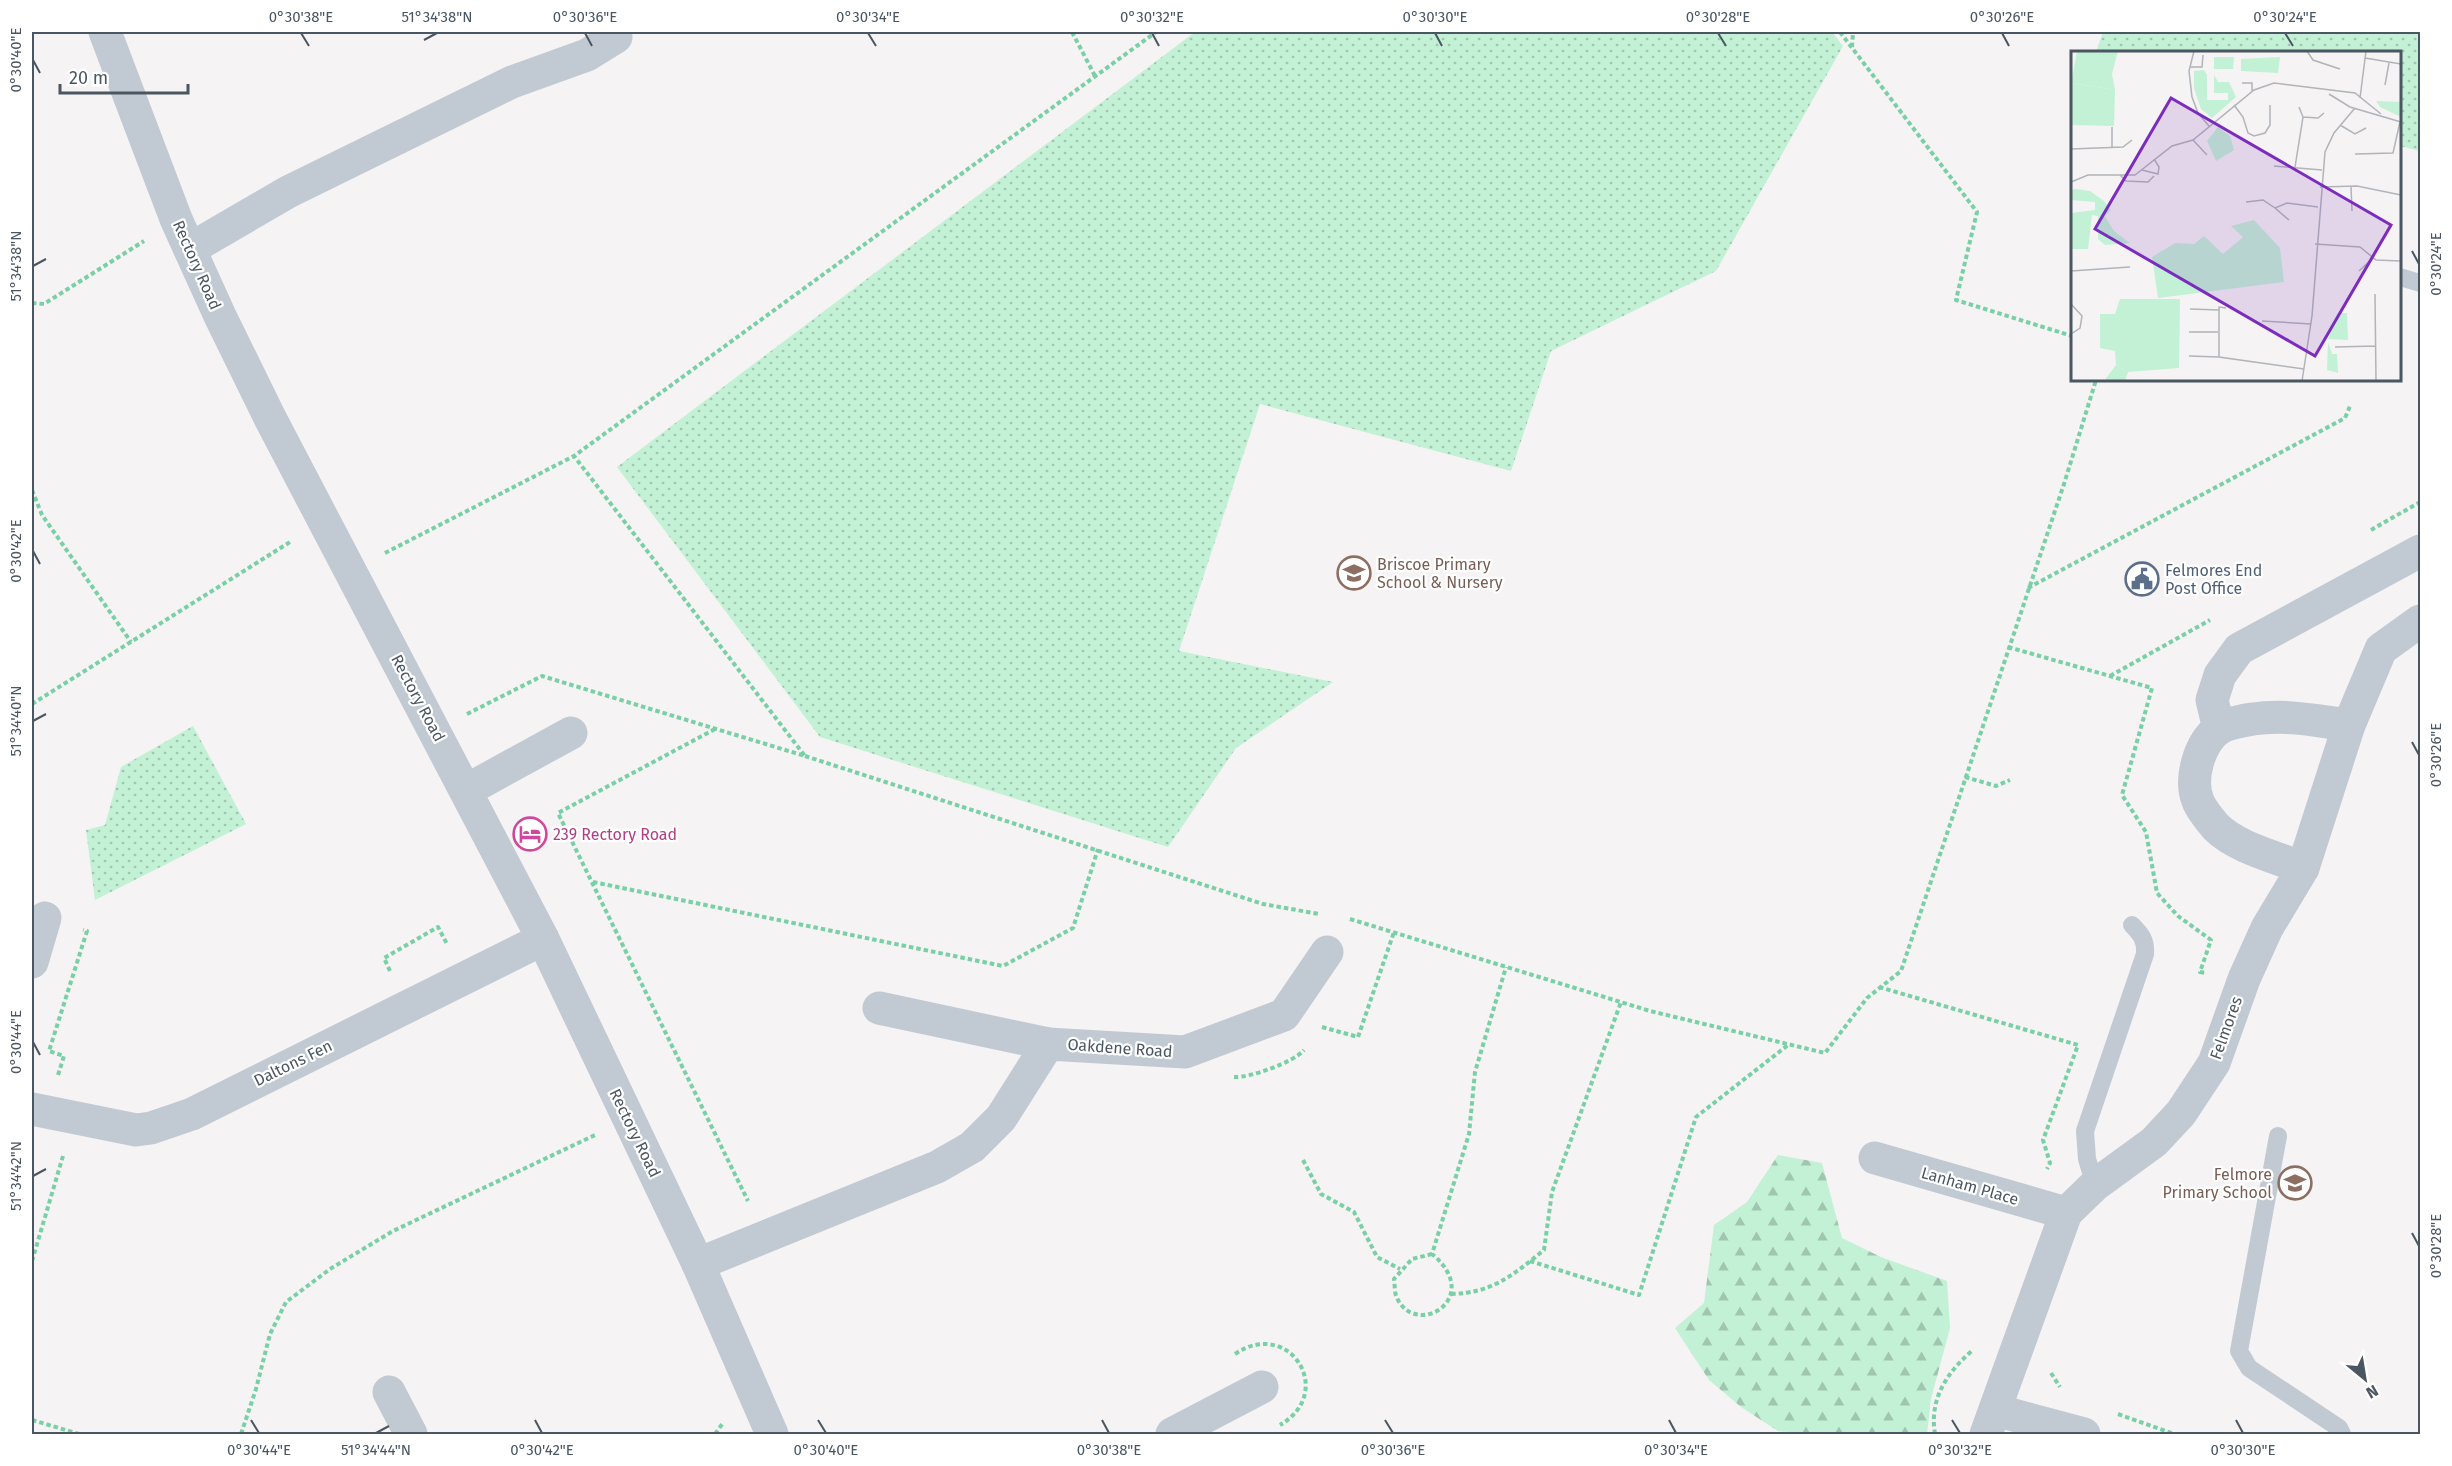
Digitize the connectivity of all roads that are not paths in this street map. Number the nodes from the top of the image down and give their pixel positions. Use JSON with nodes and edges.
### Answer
{"nodes":[{"id":1,"x":105,"y":32,"type":"edge"},
{"id":2,"x":616,"y":37,"type":"dead end"},
{"id":3,"x":190,"y":249,"type":"junction"},
{"id":4,"x":2401,"y":277,"type":"edge"},
{"id":5,"x":2421,"y":283,"type":"edge"},
{"id":6,"x":2421,"y":551,"type":"edge"},
{"id":7,"x":2421,"y":621,"type":"edge"},
{"id":8,"x":2349,"y":725,"type":"junction"},
{"id":9,"x":2219,"y":729,"type":"junction"},
{"id":10,"x":571,"y":733,"type":"dead end"},
{"id":11,"x":467,"y":790,"type":"junction"},
{"id":12,"x":2303,"y":868,"type":"junction"},
{"id":13,"x":45,"y":918,"type":"road end"},
{"id":14,"x":2132,"y":925,"type":"dead end"},
{"id":15,"x":543,"y":939,"type":"junction"},
{"id":16,"x":1327,"y":952,"type":"dead end"},
{"id":17,"x":32,"y":962,"type":"edge"},
{"id":18,"x":879,"y":1008,"type":"dead end"},
{"id":19,"x":1048,"y":1044,"type":"junction"},
{"id":20,"x":32,"y":1109,"type":"edge"},
{"id":21,"x":2278,"y":1136,"type":"dead end"},
{"id":22,"x":1875,"y":1158,"type":"dead end"},
{"id":23,"x":2095,"y":1185,"type":"junction"},
{"id":24,"x":2066,"y":1213,"type":"junction"},
{"id":25,"x":698,"y":1264,"type":"junction"},
{"id":26,"x":1262,"y":1387,"type":"dead end"},
{"id":27,"x":389,"y":1392,"type":"dead end"},
{"id":28,"x":1991,"y":1422,"type":"edge"},
{"id":29,"x":411,"y":1434,"type":"edge"},
{"id":30,"x":772,"y":1434,"type":"edge"},
{"id":31,"x":1172,"y":1434,"type":"edge"},
{"id":32,"x":2084,"y":1434,"type":"edge"},
{"id":33,"x":2342,"y":1434,"type":"edge"}],
"edges":[{"from":1,"to":3,"type":"street","name":"Rectory Road"},
{"from":2,"to":3,"type":"street"},
{"from":3,"to":11,"type":"street","name":"Rectory Road"},
{"from":4,"to":5,"type":"lane"},
{"from":6,"to":9,"type":"street"},
{"from":7,"to":8,"type":"street","name":"Felmores"},
{"from":8,"to":9,"type":"street"},
{"from":8,"to":12,"type":"street","name":"Felmores"},
{"from":9,"to":12,"type":"street"},
{"from":10,"to":11,"type":"street"},
{"from":11,"to":15,"type":"street","name":"Rectory Road"},
{"from":12,"to":23,"type":"street","name":"Felmores"},
{"from":13,"to":17,"type":"street"},
{"from":14,"to":23,"type":"lane"},
{"from":15,"to":20,"type":"street","name":"Daltons Fen"},
{"from":15,"to":25,"type":"street","name":"Rectory Road"},
{"from":16,"to":19,"type":"street","name":"Oakdene Road"},
{"from":18,"to":19,"type":"street"},
{"from":19,"to":25,"type":"street","name":"Oakdene Road"},
{"from":21,"to":33,"type":"lane"},
{"from":22,"to":24,"type":"street","name":"Lanham Place"},
{"from":23,"to":24,"type":"street","name":"Felmores"},
{"from":24,"to":28,"type":"street","name":"Felmores"},
{"from":25,"to":30,"type":"street","name":"Rectory Road"},
{"from":26,"to":31,"type":"street"},
{"from":27,"to":29,"type":"street"},
{"from":28,"to":32,"type":"street"}]}
